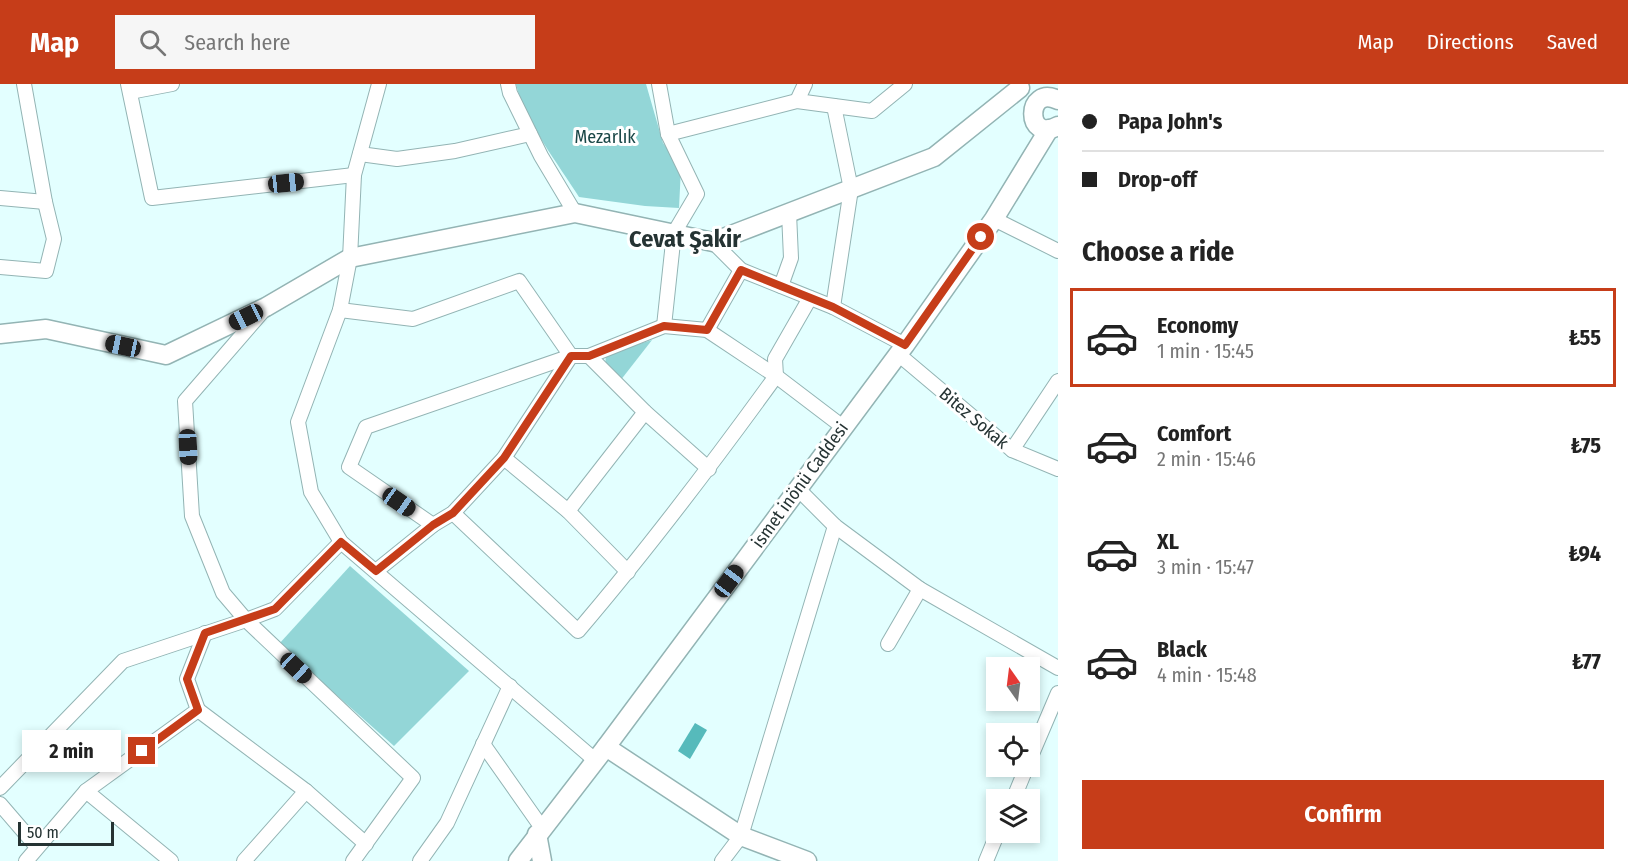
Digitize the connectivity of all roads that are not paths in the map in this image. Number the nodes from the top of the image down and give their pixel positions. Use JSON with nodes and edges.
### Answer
{"nodes":[{"id":1,"x":24,"y":84,"type":"edge"},
{"id":2,"x":172,"y":84,"type":"edge"},
{"id":3,"x":379,"y":84,"type":"edge"},
{"id":4,"x":508,"y":84,"type":"edge"},
{"id":5,"x":659,"y":84,"type":"edge"},
{"id":6,"x":805,"y":84,"type":"edge"},
{"id":7,"x":905,"y":84,"type":"edge"},
{"id":8,"x":1014,"y":86,"type":"edge"},
{"id":9,"x":129,"y":88,"type":"edge"},
{"id":10,"x":1052,"y":99,"type":"edge"},
{"id":11,"x":797,"y":101,"type":"junction"},
{"id":12,"x":834,"y":106,"type":"junction"},
{"id":13,"x":1044,"y":123,"type":"edge"},
{"id":14,"x":530,"y":134,"type":"junction"},
{"id":15,"x":668,"y":134,"type":"junction"},
{"id":16,"x":360,"y":153,"type":"junction"},
{"id":17,"x":354,"y":175,"type":"junction"},
{"id":18,"x":851,"y":189,"type":"junction"},
{"id":19,"x":0,"y":198,"type":"edge"},
{"id":20,"x":45,"y":202,"type":"junction"},
{"id":21,"x":575,"y":213,"type":"junction"},
{"id":22,"x":789,"y":213,"type":"junction"},
{"id":23,"x":994,"y":219,"type":"junction"},
{"id":24,"x":674,"y":233,"type":"junction"},
{"id":25,"x":713,"y":242,"type":"junction"},
{"id":26,"x":1058,"y":251,"type":"edge"},
{"id":27,"x":350,"y":258,"type":"junction"},
{"id":28,"x":0,"y":267,"type":"edge"},
{"id":29,"x":741,"y":270,"type":"junction"},
{"id":30,"x":781,"y":286,"type":"junction"},
{"id":31,"x":810,"y":298,"type":"junction"},
{"id":32,"x":833,"y":307,"type":"junction"},
{"id":33,"x":266,"y":308,"type":"junction"},
{"id":34,"x":340,"y":310,"type":"junction"},
{"id":35,"x":664,"y":326,"type":"junction"},
{"id":36,"x":707,"y":330,"type":"junction"},
{"id":37,"x":0,"y":334,"type":"edge"},
{"id":38,"x":902,"y":350,"type":"junction"},
{"id":39,"x":571,"y":356,"type":"junction"},
{"id":40,"x":589,"y":356,"type":"junction"},
{"id":41,"x":776,"y":376,"type":"junction"},
{"id":42,"x":1058,"y":381,"type":"edge"},
{"id":43,"x":645,"y":412,"type":"junction"},
{"id":44,"x":843,"y":427,"type":"junction"},
{"id":45,"x":1012,"y":450,"type":"junction"},
{"id":46,"x":504,"y":458,"type":"junction"},
{"id":47,"x":709,"y":469,"type":"junction"},
{"id":48,"x":1058,"y":469,"type":"edge"},
{"id":49,"x":798,"y":489,"type":"junction"},
{"id":50,"x":568,"y":511,"type":"junction"},
{"id":51,"x":453,"y":513,"type":"junction"},
{"id":52,"x":433,"y":525,"type":"junction"},
{"id":53,"x":835,"y":526,"type":"junction"},
{"id":54,"x":341,"y":542,"type":"junction"},
{"id":55,"x":376,"y":571,"type":"junction"},
{"id":56,"x":628,"y":572,"type":"junction"},
{"id":57,"x":920,"y":589,"type":"junction"},
{"id":58,"x":246,"y":620,"type":"junction"},
{"id":59,"x":205,"y":633,"type":"junction"},
{"id":60,"x":888,"y":644,"type":"dead end"},
{"id":61,"x":1058,"y":668,"type":"edge"},
{"id":62,"x":510,"y":686,"type":"junction"},
{"id":63,"x":1058,"y":693,"type":"edge"},
{"id":64,"x":198,"y":710,"type":"junction"},
{"id":65,"x":1040,"y":735,"type":"edge"},
{"id":66,"x":483,"y":744,"type":"junction"},
{"id":67,"x":600,"y":754,"type":"junction"},
{"id":68,"x":0,"y":788,"type":"edge"},
{"id":69,"x":86,"y":791,"type":"junction"},
{"id":70,"x":306,"y":791,"type":"junction"},
{"id":71,"x":0,"y":804,"type":"edge"},
{"id":72,"x":539,"y":831,"type":"junction"},
{"id":73,"x":741,"y":836,"type":"junction"},
{"id":74,"x":993,"y":843,"type":"edge"},
{"id":75,"x":366,"y":844,"type":"junction"},
{"id":76,"x":37,"y":847,"type":"junction"},
{"id":77,"x":26,"y":861,"type":"edge"},
{"id":78,"x":171,"y":861,"type":"edge"},
{"id":79,"x":244,"y":861,"type":"edge"},
{"id":80,"x":353,"y":861,"type":"edge"},
{"id":81,"x":420,"y":861,"type":"edge"},
{"id":82,"x":518,"y":861,"type":"edge"},
{"id":83,"x":542,"y":861,"type":"edge"},
{"id":84,"x":722,"y":861,"type":"edge"},
{"id":85,"x":807,"y":861,"type":"edge"},
{"id":86,"x":986,"y":861,"type":"edge"}],
"edges":[{"from":1,"to":20,"type":"street"},
{"from":2,"to":9,"type":"street"},
{"from":3,"to":16,"type":"street"},
{"from":4,"to":14,"type":"street"},
{"from":5,"to":15,"type":"street"},
{"from":6,"to":11,"type":"street"},
{"from":7,"to":12,"type":"street"},
{"from":8,"to":10,"type":"street"},
{"from":8,"to":13,"type":"street"},
{"from":8,"to":18,"type":"street"},
{"from":9,"to":17,"type":"street"},
{"from":10,"to":13,"type":"street","name":"ismet inönü Caddesi"},
{"from":11,"to":12,"type":"street"},
{"from":11,"to":15,"type":"street"},
{"from":12,"to":18,"type":"street"},
{"from":13,"to":23,"type":"street","name":"ismet inönü Caddesi"},
{"from":14,"to":16,"type":"street"},
{"from":14,"to":21,"type":"street"},
{"from":15,"to":24,"type":"street"},
{"from":16,"to":17,"type":"street"},
{"from":17,"to":27,"type":"street"},
{"from":18,"to":22,"type":"street"},
{"from":18,"to":32,"type":"street"},
{"from":19,"to":20,"type":"street"},
{"from":20,"to":28,"type":"street"},
{"from":21,"to":24,"type":"street"},
{"from":21,"to":27,"type":"street"},
{"from":22,"to":25,"type":"street"},
{"from":22,"to":30,"type":"street"},
{"from":23,"to":26,"type":"street"},
{"from":23,"to":38,"type":"street","name":"ismet inönü Caddesi"},
{"from":24,"to":25,"type":"street"},
{"from":24,"to":35,"type":"street"},
{"from":25,"to":29,"type":"street"},
{"from":27,"to":33,"type":"street"},
{"from":27,"to":34,"type":"street"},
{"from":29,"to":30,"type":"street","name":"Bitez Sokak"},
{"from":29,"to":36,"type":"street"},
{"from":30,"to":31,"type":"street","name":"Bitez Sokak"},
{"from":31,"to":32,"type":"street","name":"Bitez Sokak"},
{"from":31,"to":41,"type":"street"},
{"from":32,"to":38,"type":"street","name":"Bitez Sokak"},
{"from":33,"to":37,"type":"street"},
{"from":33,"to":58,"type":"street"},
{"from":34,"to":39,"type":"street"},
{"from":34,"to":54,"type":"street"},
{"from":35,"to":36,"type":"street"},
{"from":35,"to":40,"type":"street"},
{"from":36,"to":41,"type":"street"},
{"from":38,"to":44,"type":"street","name":"ismet inönü Caddesi"},
{"from":38,"to":45,"type":"street","name":"Bitez Sokak"},
{"from":39,"to":40,"type":"street"},
{"from":39,"to":46,"type":"street"},
{"from":39,"to":52,"type":"street"},
{"from":40,"to":43,"type":"street"},
{"from":41,"to":44,"type":"street"},
{"from":41,"to":47,"type":"street"},
{"from":42,"to":45,"type":"street"},
{"from":43,"to":47,"type":"street"},
{"from":43,"to":50,"type":"street"},
{"from":44,"to":49,"type":"street","name":"ismet inönü Caddesi"},
{"from":45,"to":48,"type":"street","name":"Bitez Sokak"},
{"from":46,"to":50,"type":"street"},
{"from":46,"to":51,"type":"street"},
{"from":47,"to":56,"type":"street"},
{"from":49,"to":53,"type":"street"},
{"from":49,"to":67,"type":"street","name":"ismet inönü Caddesi"},
{"from":50,"to":56,"type":"street"},
{"from":51,"to":52,"type":"street"},
{"from":51,"to":56,"type":"street"},
{"from":52,"to":55,"type":"street"},
{"from":53,"to":57,"type":"street"},
{"from":53,"to":73,"type":"street"},
{"from":54,"to":55,"type":"street"},
{"from":54,"to":58,"type":"street"},
{"from":55,"to":62,"type":"street"},
{"from":57,"to":60,"type":"street"},
{"from":57,"to":61,"type":"street"},
{"from":58,"to":59,"type":"street"},
{"from":58,"to":75,"type":"street"},
{"from":59,"to":64,"type":"street"},
{"from":59,"to":68,"type":"street"},
{"from":62,"to":66,"type":"street"},
{"from":62,"to":67,"type":"street"},
{"from":63,"to":65,"type":"street"},
{"from":64,"to":69,"type":"street"},
{"from":64,"to":70,"type":"street"},
{"from":66,"to":72,"type":"street"},
{"from":66,"to":81,"type":"street"},
{"from":67,"to":72,"type":"street","name":"ismet inönü Caddesi"},
{"from":67,"to":73,"type":"street"},
{"from":69,"to":76,"type":"street"},
{"from":69,"to":78,"type":"street"},
{"from":70,"to":75,"type":"street"},
{"from":70,"to":79,"type":"street"},
{"from":71,"to":76,"type":"street"},
{"from":72,"to":82,"type":"street","name":"ismet inönü Caddesi"},
{"from":72,"to":83,"type":"street"},
{"from":73,"to":84,"type":"street"},
{"from":73,"to":85,"type":"street"},
{"from":74,"to":86,"type":"street"},
{"from":75,"to":80,"type":"street"},
{"from":76,"to":77,"type":"street"}]}
